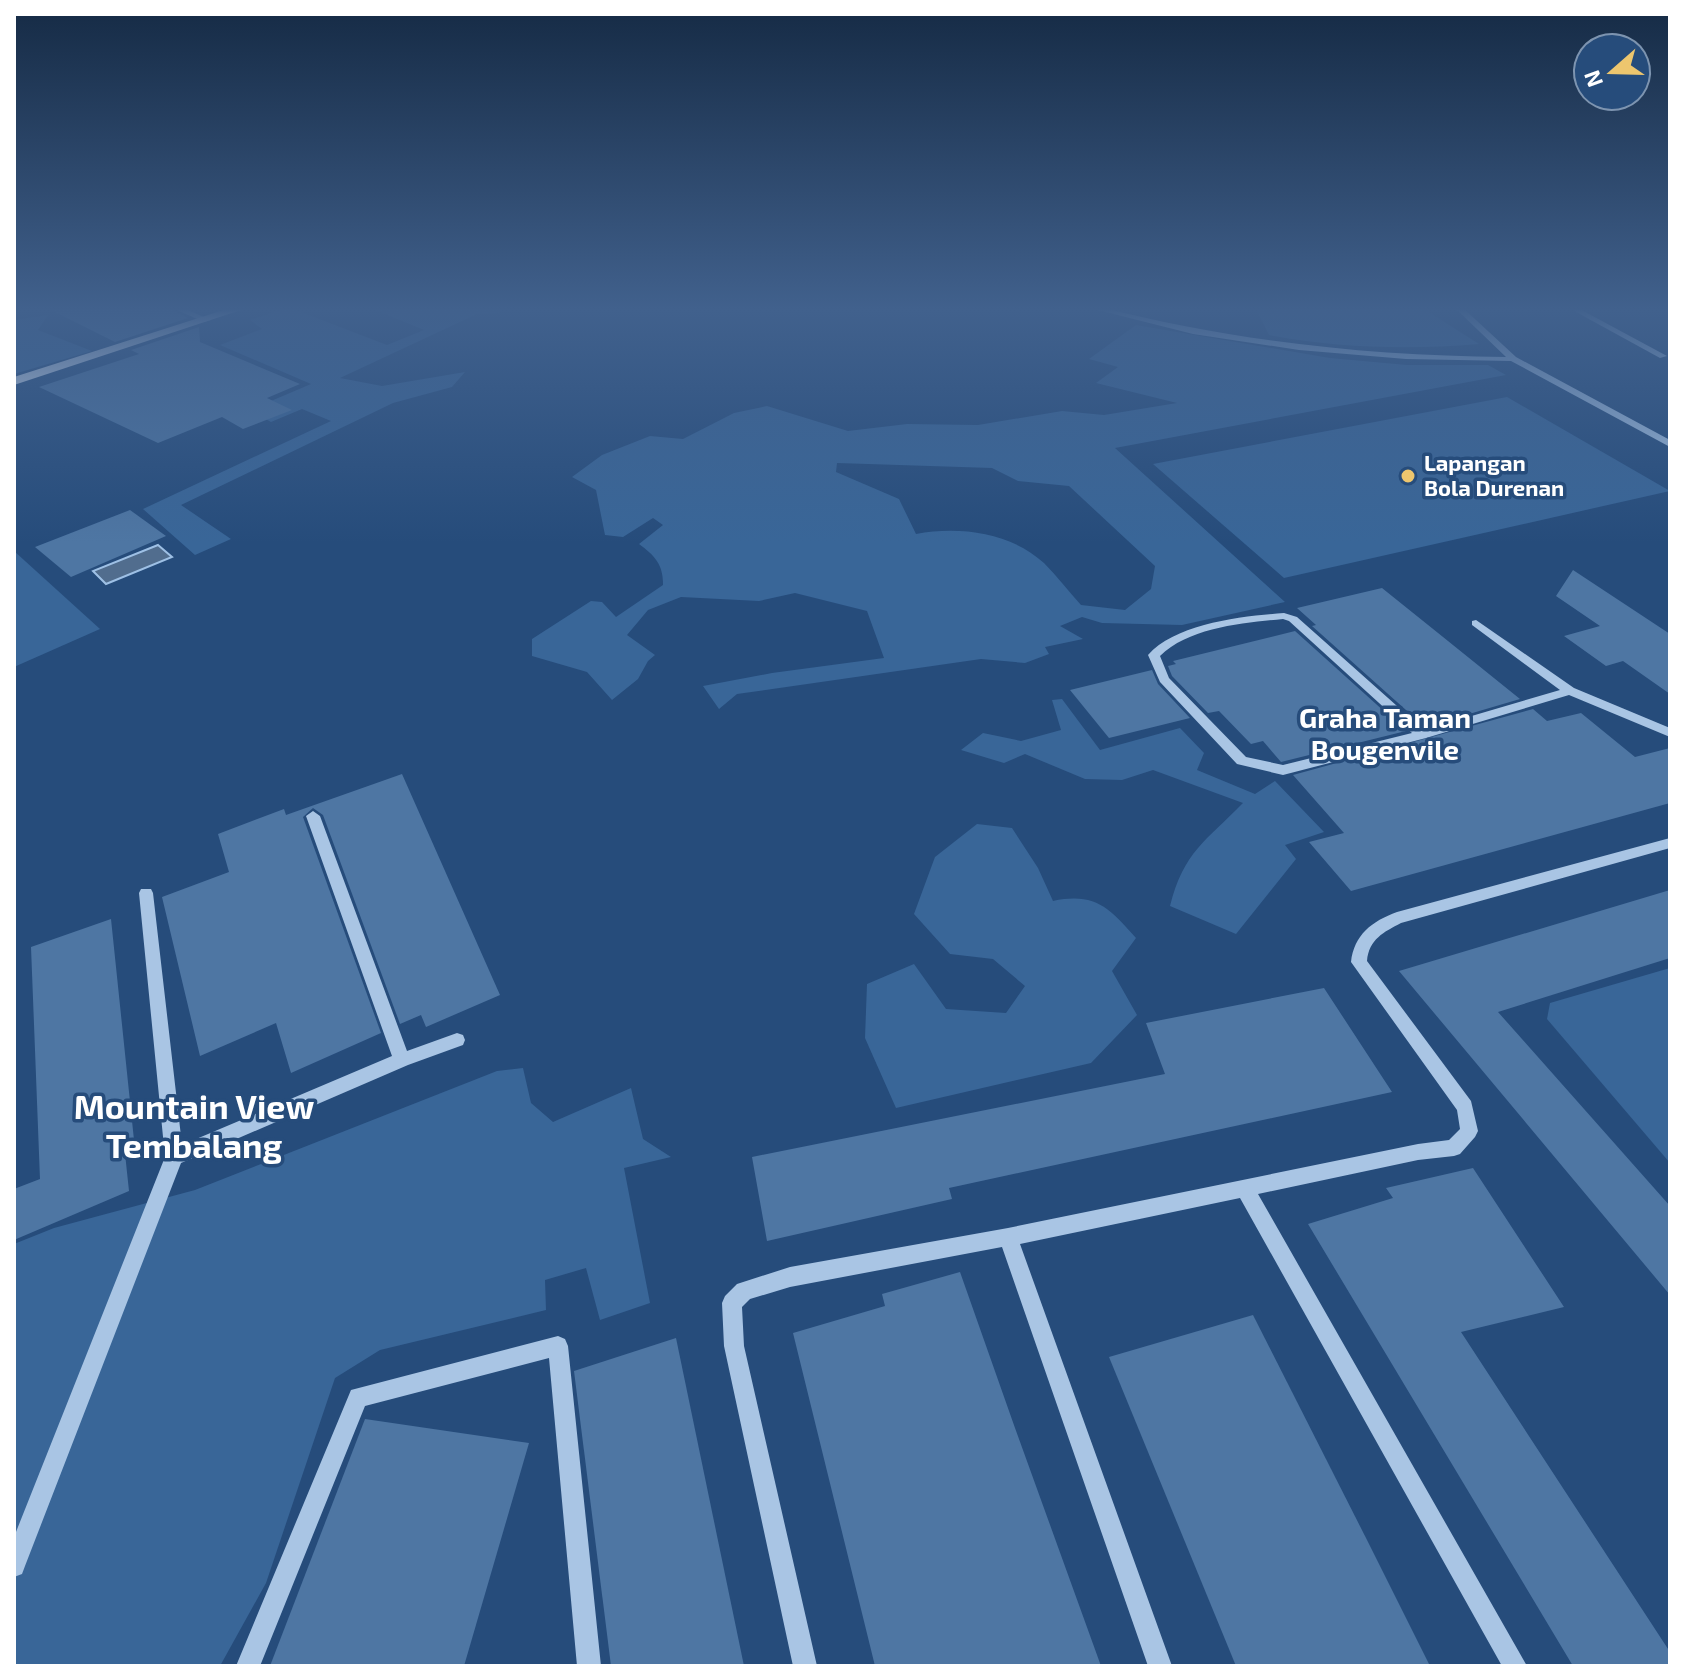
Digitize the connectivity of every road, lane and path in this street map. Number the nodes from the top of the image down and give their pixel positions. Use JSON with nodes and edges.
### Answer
{"nodes":[{"id":1,"x":1562,"y":385,"type":"edge"},
{"id":2,"x":1670,"y":444,"type":"edge"},
{"id":3,"x":1476,"y":623,"type":"dead end"},
{"id":4,"x":1570,"y":691,"type":"junction"},
{"id":5,"x":1670,"y":733,"type":"edge"},
{"id":6,"x":1422,"y":735,"type":"junction"},
{"id":7,"x":313,"y":816,"type":"dead end"},
{"id":8,"x":1670,"y":843,"type":"edge"},
{"id":9,"x":146,"y":893,"type":"dead end"},
{"id":10,"x":457,"y":1040,"type":"dead end"},
{"id":11,"x":402,"y":1060,"type":"junction"},
{"id":12,"x":174,"y":1157,"type":"junction"},
{"id":13,"x":1245,"y":1188,"type":"junction"},
{"id":14,"x":1008,"y":1237,"type":"junction"},
{"id":15,"x":14,"y":1566,"type":"edge"},
{"id":16,"x":248,"y":1666,"type":"edge"},
{"id":17,"x":589,"y":1666,"type":"edge"},
{"id":18,"x":805,"y":1666,"type":"edge"},
{"id":19,"x":1160,"y":1666,"type":"edge"},
{"id":20,"x":1515,"y":1666,"type":"edge"}],
"edges":[{"from":1,"to":2,"type":"street"},
{"from":3,"to":4,"type":"street"},
{"from":4,"to":5,"type":"street"},
{"from":4,"to":6,"type":"street"},
{"from":6,"to":6,"type":"street"},
{"from":7,"to":11,"type":"street"},
{"from":8,"to":13,"type":"street"},
{"from":9,"to":12,"type":"street"},
{"from":10,"to":11,"type":"street"},
{"from":11,"to":12,"type":"street"},
{"from":12,"to":15,"type":"street"},
{"from":13,"to":14,"type":"street"},
{"from":13,"to":20,"type":"street"},
{"from":14,"to":18,"type":"street"},
{"from":14,"to":19,"type":"street"},
{"from":16,"to":17,"type":"street"}]}
